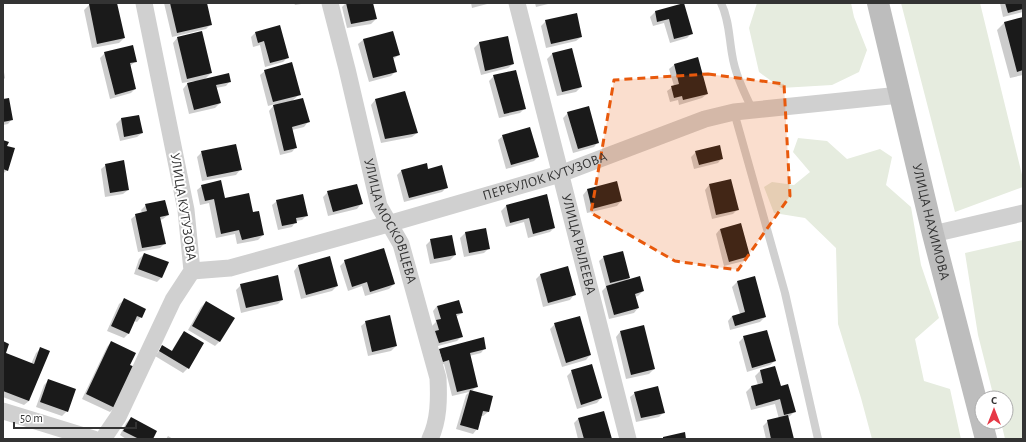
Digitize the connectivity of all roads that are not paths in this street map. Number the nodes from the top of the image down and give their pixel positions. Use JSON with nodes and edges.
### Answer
{"nodes":[{"id":1,"x":144,"y":3,"type":"edge"},
{"id":2,"x":330,"y":3,"type":"edge"},
{"id":3,"x":517,"y":3,"type":"edge"},
{"id":4,"x":722,"y":3,"type":"edge"},
{"id":5,"x":878,"y":3,"type":"edge"},
{"id":6,"x":900,"y":95,"type":"junction"},
{"id":7,"x":752,"y":109,"type":"junction"},
{"id":8,"x":734,"y":112,"type":"junction"},
{"id":9,"x":560,"y":174,"type":"junction"},
{"id":10,"x":1023,"y":213,"type":"edge"},
{"id":11,"x":388,"y":224,"type":"junction"},
{"id":12,"x":933,"y":234,"type":"junction"},
{"id":13,"x":192,"y":271,"type":"junction"},
{"id":14,"x":3,"y":411,"type":"edge"},
{"id":15,"x":94,"y":439,"type":"edge"},
{"id":16,"x":103,"y":439,"type":"edge"},
{"id":17,"x":430,"y":439,"type":"edge"},
{"id":18,"x":628,"y":439,"type":"edge"},
{"id":19,"x":818,"y":439,"type":"edge"},
{"id":20,"x":986,"y":439,"type":"edge"}],
"edges":[{"from":1,"to":13,"type":"street","name":"УЛИЦА КУТУЗОВА"},
{"from":2,"to":11,"type":"street","name":"УЛИЦА МОСКОВЦЕВА"},
{"from":3,"to":9,"type":"street","name":"УЛИЦА РЫЛЕЕВА"},
{"from":4,"to":7,"type":"lane"},
{"from":5,"to":6,"type":"main road","name":"УЛИЦА НАХИМОВА"},
{"from":6,"to":7,"type":"street","name":"ПЕРЕУЛОК КУТУЗОВА"},
{"from":6,"to":12,"type":"main road","name":"УЛИЦА НАХИМОВА"},
{"from":7,"to":8,"type":"street","name":"ПЕРЕУЛОК КУТУЗОВА"},
{"from":8,"to":9,"type":"street","name":"ПЕРЕУЛОК КУТУЗОВА"},
{"from":8,"to":19,"type":"lane"},
{"from":9,"to":11,"type":"street","name":"ПЕРЕУЛОК КУТУЗОВА"},
{"from":9,"to":18,"type":"street","name":"УЛИЦА РЫЛЕЕВА"},
{"from":10,"to":12,"type":"street"},
{"from":11,"to":13,"type":"street","name":"ПЕРЕУЛОК КУТУЗОВА"},
{"from":11,"to":17,"type":"street","name":"УЛИЦА МОСКОВЦЕВА"},
{"from":12,"to":20,"type":"main road","name":"УЛИЦА НАХИМОВА"},
{"from":13,"to":16,"type":"street","name":"УЛИЦА КУТУЗОВА"},
{"from":14,"to":15,"type":"street"}]}
